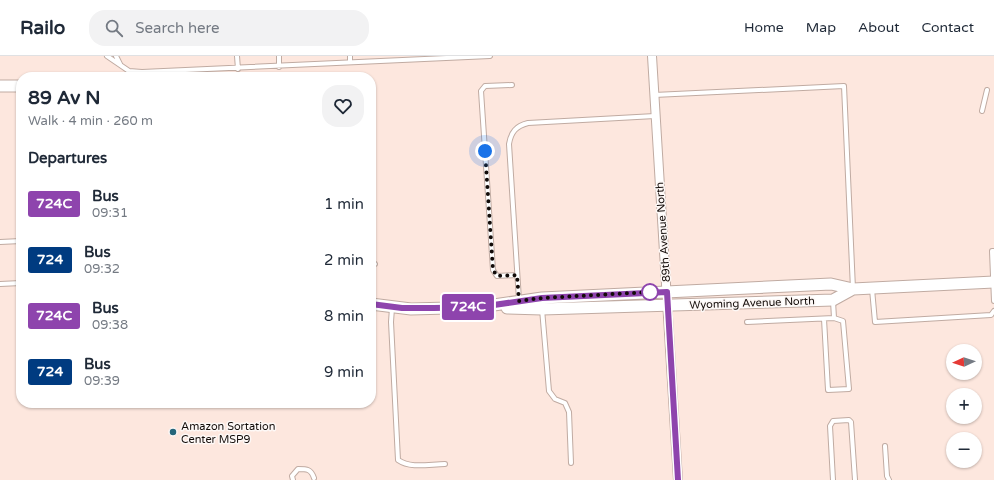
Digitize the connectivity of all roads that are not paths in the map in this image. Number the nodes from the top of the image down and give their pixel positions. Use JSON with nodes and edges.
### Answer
{"nodes":[{"id":1,"x":107,"y":56,"type":"edge"},
{"id":2,"x":116,"y":56,"type":"edge"},
{"id":3,"x":237,"y":56,"type":"edge"},
{"id":4,"x":279,"y":56,"type":"edge"},
{"id":5,"x":350,"y":56,"type":"edge"},
{"id":6,"x":490,"y":56,"type":"edge"},
{"id":7,"x":652,"y":56,"type":"edge"},
{"id":8,"x":350,"y":62,"type":"junction"},
{"id":9,"x":120,"y":64,"type":"junction"},
{"id":10,"x":279,"y":67,"type":"junction"},
{"id":11,"x":238,"y":69,"type":"junction"},
{"id":12,"x":129,"y":71,"type":"joint"},
{"id":13,"x":512,"y":85,"type":"dead end"},
{"id":14,"x":0,"y":86,"type":"edge"},
{"id":15,"x":16,"y":86,"type":"edge"},
{"id":16,"x":987,"y":90,"type":"dead end"},
{"id":17,"x":654,"y":95,"type":"junction"},
{"id":18,"x":982,"y":111,"type":"dead end"},
{"id":19,"x":656,"y":116,"type":"junction"},
{"id":20,"x":0,"y":242,"type":"edge"},
{"id":21,"x":16,"y":242,"type":"edge"},
{"id":22,"x":994,"y":251,"type":"edge"},
{"id":23,"x":517,"y":275,"type":"junction"},
{"id":24,"x":993,"y":282,"type":"edge"},
{"id":25,"x":16,"y":283,"type":"edge"},
{"id":26,"x":0,"y":284,"type":"edge"},
{"id":27,"x":872,"y":288,"type":"junction"},
{"id":28,"x":853,"y":289,"type":"junction"},
{"id":29,"x":667,"y":292,"type":"junction"},
{"id":30,"x":833,"y":300,"type":"junction"},
{"id":31,"x":519,"y":301,"type":"junction"},
{"id":32,"x":994,"y":301,"type":"edge"},
{"id":33,"x":376,"y":305,"type":"edge"},
{"id":34,"x":668,"y":306,"type":"junction"},
{"id":35,"x":392,"y":307,"type":"junction"},
{"id":36,"x":480,"y":307,"type":"junction"},
{"id":37,"x":542,"y":309,"type":"junction"},
{"id":38,"x":994,"y":311,"type":"edge"},
{"id":39,"x":834,"y":318,"type":"junction"},
{"id":40,"x":824,"y":319,"type":"junction"},
{"id":41,"x":747,"y":322,"type":"dead end"},
{"id":42,"x":885,"y":446,"type":"dead end"},
{"id":43,"x":571,"y":463,"type":"dead end"},
{"id":44,"x":445,"y":464,"type":"dead end"},
{"id":45,"x":314,"y":478,"type":"dead end"},
{"id":46,"x":293,"y":480,"type":"edge"},
{"id":47,"x":678,"y":480,"type":"edge"},
{"id":48,"x":833,"y":480,"type":"edge"},
{"id":49,"x":855,"y":480,"type":"edge"},
{"id":50,"x":889,"y":480,"type":"edge"}],
"edges":[{"from":1,"to":9,"type":"lane"},
{"from":2,"to":9,"type":"lane"},
{"from":3,"to":11,"type":"lane"},
{"from":4,"to":10,"type":"lane"},
{"from":5,"to":8,"type":"lane"},
{"from":6,"to":8,"type":"lane"},
{"from":7,"to":17,"type":"street","name":"89th Avenue North"},
{"from":8,"to":10,"type":"lane"},
{"from":9,"to":12,"type":"lane"},
{"from":10,"to":11,"type":"lane"},
{"from":11,"to":12,"type":"lane"},
{"from":13,"to":23,"type":"lane"},
{"from":14,"to":15,"type":"street"},
{"from":16,"to":18,"type":"lane"},
{"from":17,"to":19,"type":"street","name":"89th Avenue North"},
{"from":17,"to":28,"type":"lane"},
{"from":19,"to":23,"type":"lane"},
{"from":19,"to":29,"type":"street","name":"89th Avenue North"},
{"from":20,"to":21,"type":"lane"},
{"from":22,"to":24,"type":"lane"},
{"from":23,"to":31,"type":"lane"},
{"from":24,"to":27,"type":"street","name":"Wyoming Avenue North"},
{"from":24,"to":32,"type":"lane"},
{"from":25,"to":26,"type":"lane"},
{"from":27,"to":28,"type":"street","name":"Wyoming Avenue North"},
{"from":27,"to":38,"type":"lane"},
{"from":28,"to":29,"type":"street","name":"Wyoming Avenue North"},
{"from":28,"to":30,"type":"street","name":"Wyoming Avenue North"},
{"from":29,"to":31,"type":"street","name":"Wyoming Avenue North"},
{"from":29,"to":34,"type":"street","name":"89th Avenue North"},
{"from":30,"to":34,"type":"street","name":"Wyoming Avenue North"},
{"from":30,"to":39,"type":"lane"},
{"from":31,"to":36,"type":"street","name":"Wyoming Avenue North"},
{"from":33,"to":35,"type":"street","name":"Wyoming Avenue North"},
{"from":34,"to":37,"type":"street","name":"Wyoming Avenue North"},
{"from":34,"to":47,"type":"street","name":"89th Avenue North"},
{"from":35,"to":36,"type":"street","name":"Wyoming Avenue North"},
{"from":35,"to":44,"type":"lane"},
{"from":36,"to":37,"type":"street","name":"Wyoming Avenue North"},
{"from":37,"to":43,"type":"lane"},
{"from":39,"to":40,"type":"lane"},
{"from":39,"to":40,"type":"lane"},
{"from":40,"to":41,"type":"lane"},
{"from":42,"to":50,"type":"lane"},
{"from":45,"to":46,"type":"lane"},
{"from":48,"to":49,"type":"lane"}]}
